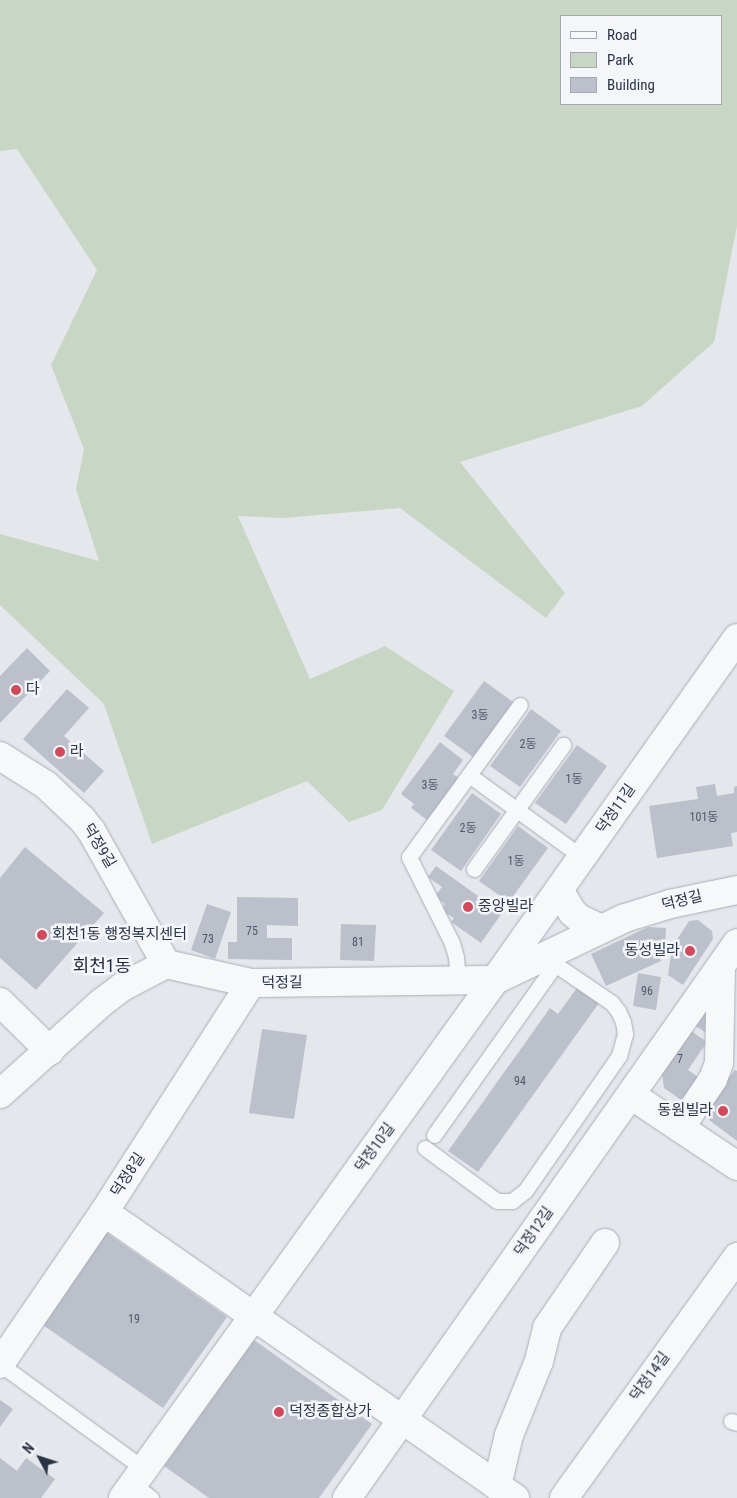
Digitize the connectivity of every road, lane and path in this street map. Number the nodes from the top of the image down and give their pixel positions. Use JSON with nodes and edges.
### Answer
{"nodes":[{"id":1,"x":737,"y":638,"type":"edge"},
{"id":2,"x":520,"y":705,"type":"dead end"},
{"id":3,"x":563,"y":745,"type":"dead end"},
{"id":4,"x":0,"y":756,"type":"edge"},
{"id":5,"x":469,"y":774,"type":"junction"},
{"id":6,"x":517,"y":810,"type":"junction"},
{"id":7,"x":582,"y":857,"type":"junction"},
{"id":8,"x":474,"y":869,"type":"dead end"},
{"id":9,"x":559,"y":890,"type":"junction"},
{"id":10,"x":737,"y":890,"type":"edge"},
{"id":11,"x":601,"y":929,"type":"junction"},
{"id":12,"x":737,"y":943,"type":"edge"},
{"id":13,"x":549,"y":961,"type":"junction"},
{"id":14,"x":166,"y":964,"type":"junction"},
{"id":15,"x":721,"y":966,"type":"junction"},
{"id":16,"x":458,"y":980,"type":"junction"},
{"id":17,"x":495,"y":980,"type":"junction"},
{"id":18,"x":251,"y":983,"type":"junction"},
{"id":19,"x":0,"y":1002,"type":"edge"},
{"id":20,"x":50,"y":1050,"type":"junction"},
{"id":21,"x":0,"y":1094,"type":"edge"},
{"id":22,"x":631,"y":1095,"type":"junction"},
{"id":23,"x":680,"y":1128,"type":"junction"},
{"id":24,"x":434,"y":1135,"type":"dead end"},
{"id":25,"x":425,"y":1148,"type":"dead end"},
{"id":26,"x":737,"y":1166,"type":"edge"},
{"id":27,"x":104,"y":1212,"type":"junction"},
{"id":28,"x":605,"y":1243,"type":"dead end"},
{"id":29,"x":737,"y":1257,"type":"edge"},
{"id":30,"x":254,"y":1317,"type":"junction"},
{"id":31,"x":0,"y":1364,"type":"edge"},
{"id":32,"x":403,"y":1420,"type":"junction"},
{"id":33,"x":138,"y":1487,"type":"edge"},
{"id":34,"x":503,"y":1494,"type":"edge"},
{"id":35,"x":347,"y":1498,"type":"edge"},
{"id":36,"x":564,"y":1498,"type":"edge"}],
"edges":[{"from":1,"to":7,"type":"street","name":"덕정11길"},
{"from":2,"to":5,"type":"lane"},
{"from":3,"to":6,"type":"lane"},
{"from":4,"to":14,"type":"street","name":"덕정9길"},
{"from":5,"to":6,"type":"lane"},
{"from":5,"to":16,"type":"lane"},
{"from":6,"to":7,"type":"lane"},
{"from":6,"to":8,"type":"lane"},
{"from":7,"to":9,"type":"street","name":"덕정11길"},
{"from":9,"to":11,"type":"street"},
{"from":9,"to":17,"type":"street","name":"덕정11길"},
{"from":10,"to":11,"type":"street","name":"덕정길"},
{"from":11,"to":13,"type":"street","name":"덕정길"},
{"from":12,"to":15,"type":"street","name":"덕정12길"},
{"from":13,"to":17,"type":"street","name":"덕정길"},
{"from":13,"to":24,"type":"lane"},
{"from":13,"to":25,"type":"lane"},
{"from":14,"to":18,"type":"street","name":"덕정길"},
{"from":14,"to":20,"type":"street"},
{"from":15,"to":22,"type":"street","name":"덕정12길"},
{"from":15,"to":23,"type":"street"},
{"from":16,"to":17,"type":"street","name":"덕정길"},
{"from":16,"to":18,"type":"street","name":"덕정길"},
{"from":17,"to":30,"type":"street","name":"덕정10길"},
{"from":18,"to":27,"type":"street","name":"덕정8길"},
{"from":19,"to":20,"type":"street"},
{"from":20,"to":21,"type":"street"},
{"from":22,"to":23,"type":"street"},
{"from":22,"to":32,"type":"street","name":"덕정12길"},
{"from":23,"to":26,"type":"street"},
{"from":27,"to":30,"type":"street"},
{"from":27,"to":31,"type":"street","name":"덕정8길"},
{"from":28,"to":34,"type":"street"},
{"from":29,"to":36,"type":"street","name":"덕정14길"},
{"from":30,"to":32,"type":"street"},
{"from":30,"to":33,"type":"street","name":"덕정10길"},
{"from":31,"to":33,"type":"lane"},
{"from":32,"to":34,"type":"street"},
{"from":32,"to":35,"type":"street","name":"덕정12길"}]}
